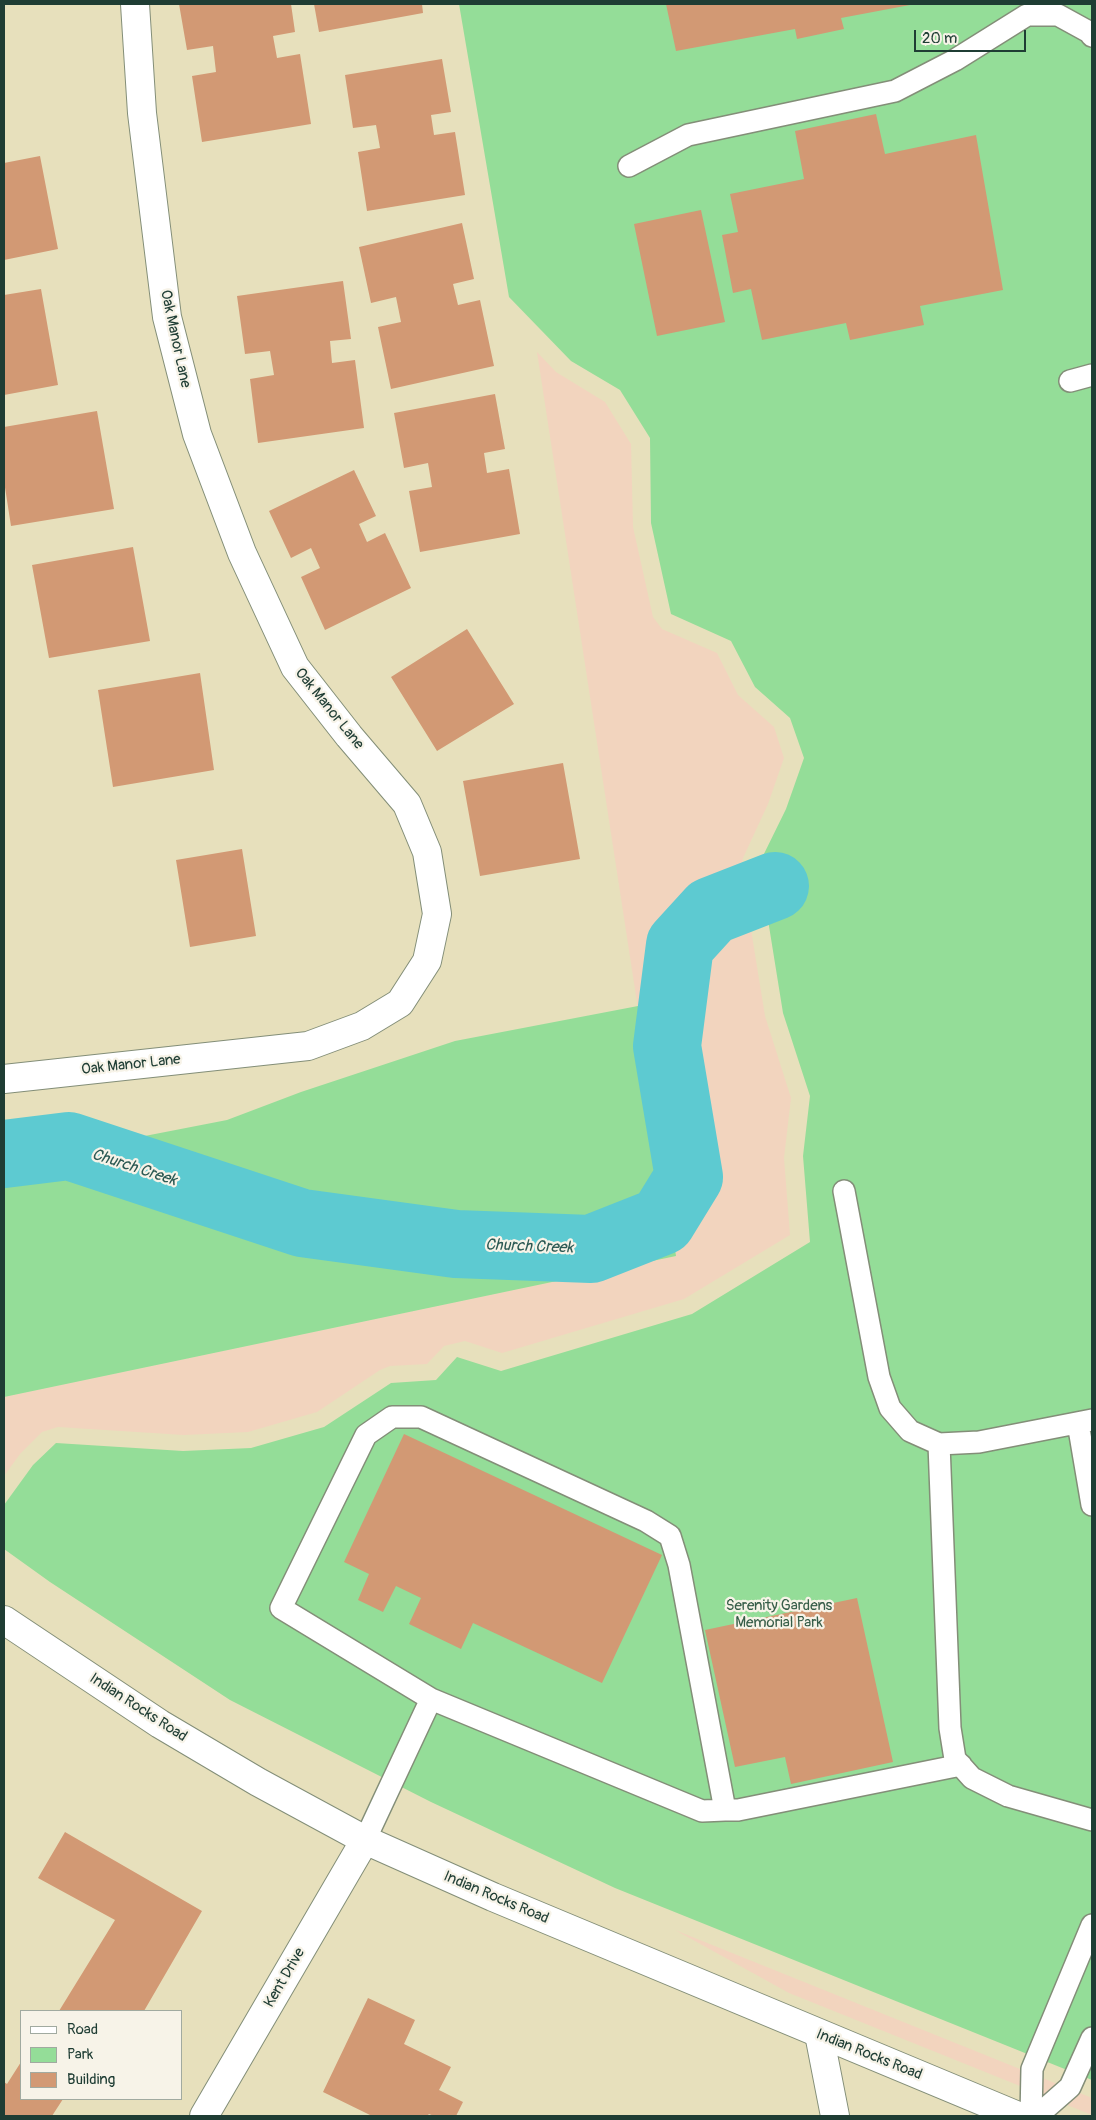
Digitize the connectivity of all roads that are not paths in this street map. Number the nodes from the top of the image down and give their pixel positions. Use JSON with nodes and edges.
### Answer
{"nodes":[{"id":1,"x":135,"y":4,"type":"edge"},
{"id":2,"x":1092,"y":36,"type":"edge"},
{"id":3,"x":629,"y":166,"type":"dead end"},
{"id":4,"x":1092,"y":375,"type":"edge"},
{"id":5,"x":1070,"y":381,"type":"dead end"},
{"id":6,"x":4,"y":1079,"type":"edge"},
{"id":7,"x":844,"y":1191,"type":"dead end"},
{"id":8,"x":1085,"y":1422,"type":"edge"},
{"id":9,"x":939,"y":1444,"type":"junction"},
{"id":10,"x":1092,"y":1505,"type":"edge"},
{"id":11,"x":4,"y":1620,"type":"edge"},
{"id":12,"x":431,"y":1699,"type":"junction"},
{"id":13,"x":961,"y":1765,"type":"junction"},
{"id":14,"x":725,"y":1810,"type":"junction"},
{"id":15,"x":1092,"y":1820,"type":"edge"},
{"id":16,"x":365,"y":1840,"type":"junction"},
{"id":17,"x":1092,"y":1925,"type":"edge"},
{"id":18,"x":819,"y":2034,"type":"junction"},
{"id":19,"x":1092,"y":2038,"type":"edge"},
{"id":20,"x":204,"y":2116,"type":"edge"},
{"id":21,"x":835,"y":2116,"type":"edge"},
{"id":22,"x":1018,"y":2116,"type":"edge"},
{"id":23,"x":1031,"y":2116,"type":"edge"},
{"id":24,"x":1037,"y":2116,"type":"edge"}],
"edges":[{"from":1,"to":6,"type":"street","name":"Oak Manor Lane"},
{"from":2,"to":3,"type":"lane"},
{"from":4,"to":5,"type":"lane"},
{"from":7,"to":9,"type":"lane"},
{"from":8,"to":9,"type":"lane"},
{"from":8,"to":10,"type":"lane"},
{"from":9,"to":13,"type":"lane"},
{"from":11,"to":16,"type":"street","name":"Indian Rocks Road"},
{"from":12,"to":14,"type":"lane"},
{"from":12,"to":14,"type":"lane"},
{"from":12,"to":16,"type":"lane"},
{"from":13,"to":14,"type":"lane"},
{"from":13,"to":15,"type":"lane"},
{"from":16,"to":18,"type":"street","name":"Indian Rocks Road"},
{"from":16,"to":20,"type":"street","name":"Kent Drive"},
{"from":17,"to":23,"type":"lane"},
{"from":18,"to":21,"type":"street"},
{"from":18,"to":22,"type":"street","name":"Indian Rocks Road"},
{"from":19,"to":24,"type":"lane"}]}
